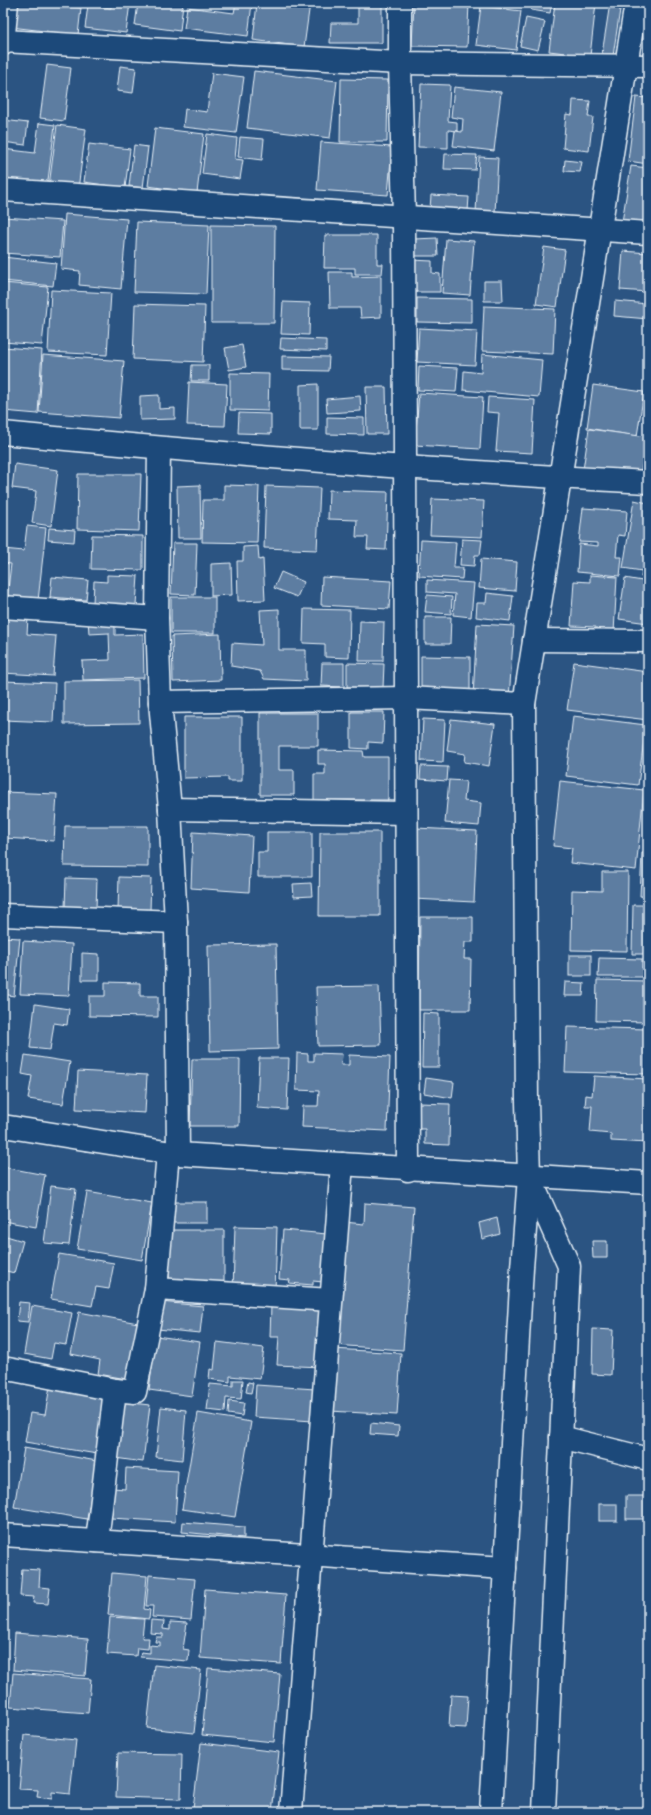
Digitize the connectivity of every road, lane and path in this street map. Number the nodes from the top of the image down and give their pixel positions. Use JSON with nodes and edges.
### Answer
{"nodes":[{"id":1,"x":7,"y":3,"type":"edge"},
{"id":2,"x":400,"y":3,"type":"edge"},
{"id":3,"x":636,"y":3,"type":"edge"},
{"id":4,"x":3,"y":42,"type":"edge"},
{"id":5,"x":400,"y":63,"type":"junction"},
{"id":6,"x":626,"y":65,"type":"junction"},
{"id":7,"x":648,"y":66,"type":"edge"},
{"id":8,"x":3,"y":190,"type":"edge"},
{"id":9,"x":404,"y":217,"type":"junction"},
{"id":10,"x":600,"y":230,"type":"junction"},
{"id":11,"x":648,"y":233,"type":"edge"},
{"id":12,"x":3,"y":433,"type":"edge"},
{"id":13,"x":159,"y":448,"type":"junction"},
{"id":14,"x":404,"y":467,"type":"junction"},
{"id":15,"x":560,"y":478,"type":"junction"},
{"id":16,"x":648,"y":482,"type":"edge"},
{"id":17,"x":3,"y":607,"type":"edge"},
{"id":18,"x":157,"y":618,"type":"junction"},
{"id":19,"x":534,"y":640,"type":"junction"},
{"id":20,"x":648,"y":641,"type":"edge"},
{"id":21,"x":406,"y":698,"type":"junction"},
{"id":22,"x":160,"y":702,"type":"junction"},
{"id":23,"x":524,"y":704,"type":"junction"},
{"id":24,"x":170,"y":809,"type":"junction"},
{"id":25,"x":405,"y":813,"type":"junction"},
{"id":26,"x":3,"y":915,"type":"edge"},
{"id":27,"x":176,"y":922,"type":"junction"},
{"id":28,"x":3,"y":1126,"type":"edge"},
{"id":29,"x":173,"y":1153,"type":"junction"},
{"id":30,"x":342,"y":1164,"type":"junction"},
{"id":31,"x":408,"y":1170,"type":"junction"},
{"id":32,"x":530,"y":1177,"type":"junction"},
{"id":33,"x":648,"y":1183,"type":"edge"},
{"id":34,"x":156,"y":1289,"type":"junction"},
{"id":35,"x":331,"y":1300,"type":"junction"},
{"id":36,"x":3,"y":1368,"type":"edge"},
{"id":37,"x":115,"y":1390,"type":"junction"},
{"id":38,"x":561,"y":1438,"type":"junction"},
{"id":39,"x":648,"y":1459,"type":"edge"},
{"id":40,"x":3,"y":1535,"type":"edge"},
{"id":41,"x":98,"y":1541,"type":"junction"},
{"id":42,"x":311,"y":1555,"type":"junction"},
{"id":43,"x":505,"y":1568,"type":"junction"},
{"id":44,"x":291,"y":1812,"type":"edge"},
{"id":45,"x":491,"y":1812,"type":"edge"},
{"id":46,"x":544,"y":1812,"type":"edge"}],
"edges":[{"from":1,"to":4,"type":"street"},
{"from":2,"to":5,"type":"street"},
{"from":3,"to":6,"type":"street"},
{"from":4,"to":5,"type":"street"},
{"from":5,"to":6,"type":"street"},
{"from":5,"to":9,"type":"street"},
{"from":6,"to":7,"type":"street"},
{"from":6,"to":10,"type":"street"},
{"from":8,"to":9,"type":"street"},
{"from":9,"to":10,"type":"street"},
{"from":9,"to":14,"type":"street"},
{"from":10,"to":11,"type":"street"},
{"from":10,"to":15,"type":"street"},
{"from":12,"to":13,"type":"street"},
{"from":13,"to":14,"type":"street"},
{"from":13,"to":18,"type":"street"},
{"from":14,"to":15,"type":"street"},
{"from":14,"to":21,"type":"street"},
{"from":15,"to":16,"type":"street"},
{"from":15,"to":19,"type":"street"},
{"from":17,"to":18,"type":"street"},
{"from":18,"to":22,"type":"street"},
{"from":19,"to":20,"type":"street"},
{"from":19,"to":23,"type":"street"},
{"from":21,"to":22,"type":"street"},
{"from":21,"to":23,"type":"street"},
{"from":21,"to":25,"type":"street"},
{"from":22,"to":24,"type":"street"},
{"from":23,"to":32,"type":"street"},
{"from":24,"to":25,"type":"street"},
{"from":24,"to":27,"type":"street"},
{"from":25,"to":31,"type":"street"},
{"from":26,"to":27,"type":"street"},
{"from":27,"to":29,"type":"street"},
{"from":28,"to":29,"type":"street"},
{"from":29,"to":30,"type":"street"},
{"from":29,"to":34,"type":"street"},
{"from":30,"to":31,"type":"street"},
{"from":30,"to":35,"type":"street"},
{"from":31,"to":32,"type":"street"},
{"from":32,"to":33,"type":"street"},
{"from":32,"to":38,"type":"street"},
{"from":32,"to":43,"type":"street"},
{"from":34,"to":35,"type":"street"},
{"from":34,"to":37,"type":"street"},
{"from":35,"to":42,"type":"street"},
{"from":36,"to":37,"type":"street"},
{"from":37,"to":41,"type":"street"},
{"from":38,"to":39,"type":"street"},
{"from":38,"to":46,"type":"street"},
{"from":40,"to":41,"type":"street"},
{"from":41,"to":42,"type":"street"},
{"from":42,"to":43,"type":"street"},
{"from":42,"to":44,"type":"street"},
{"from":43,"to":45,"type":"street"}]}
